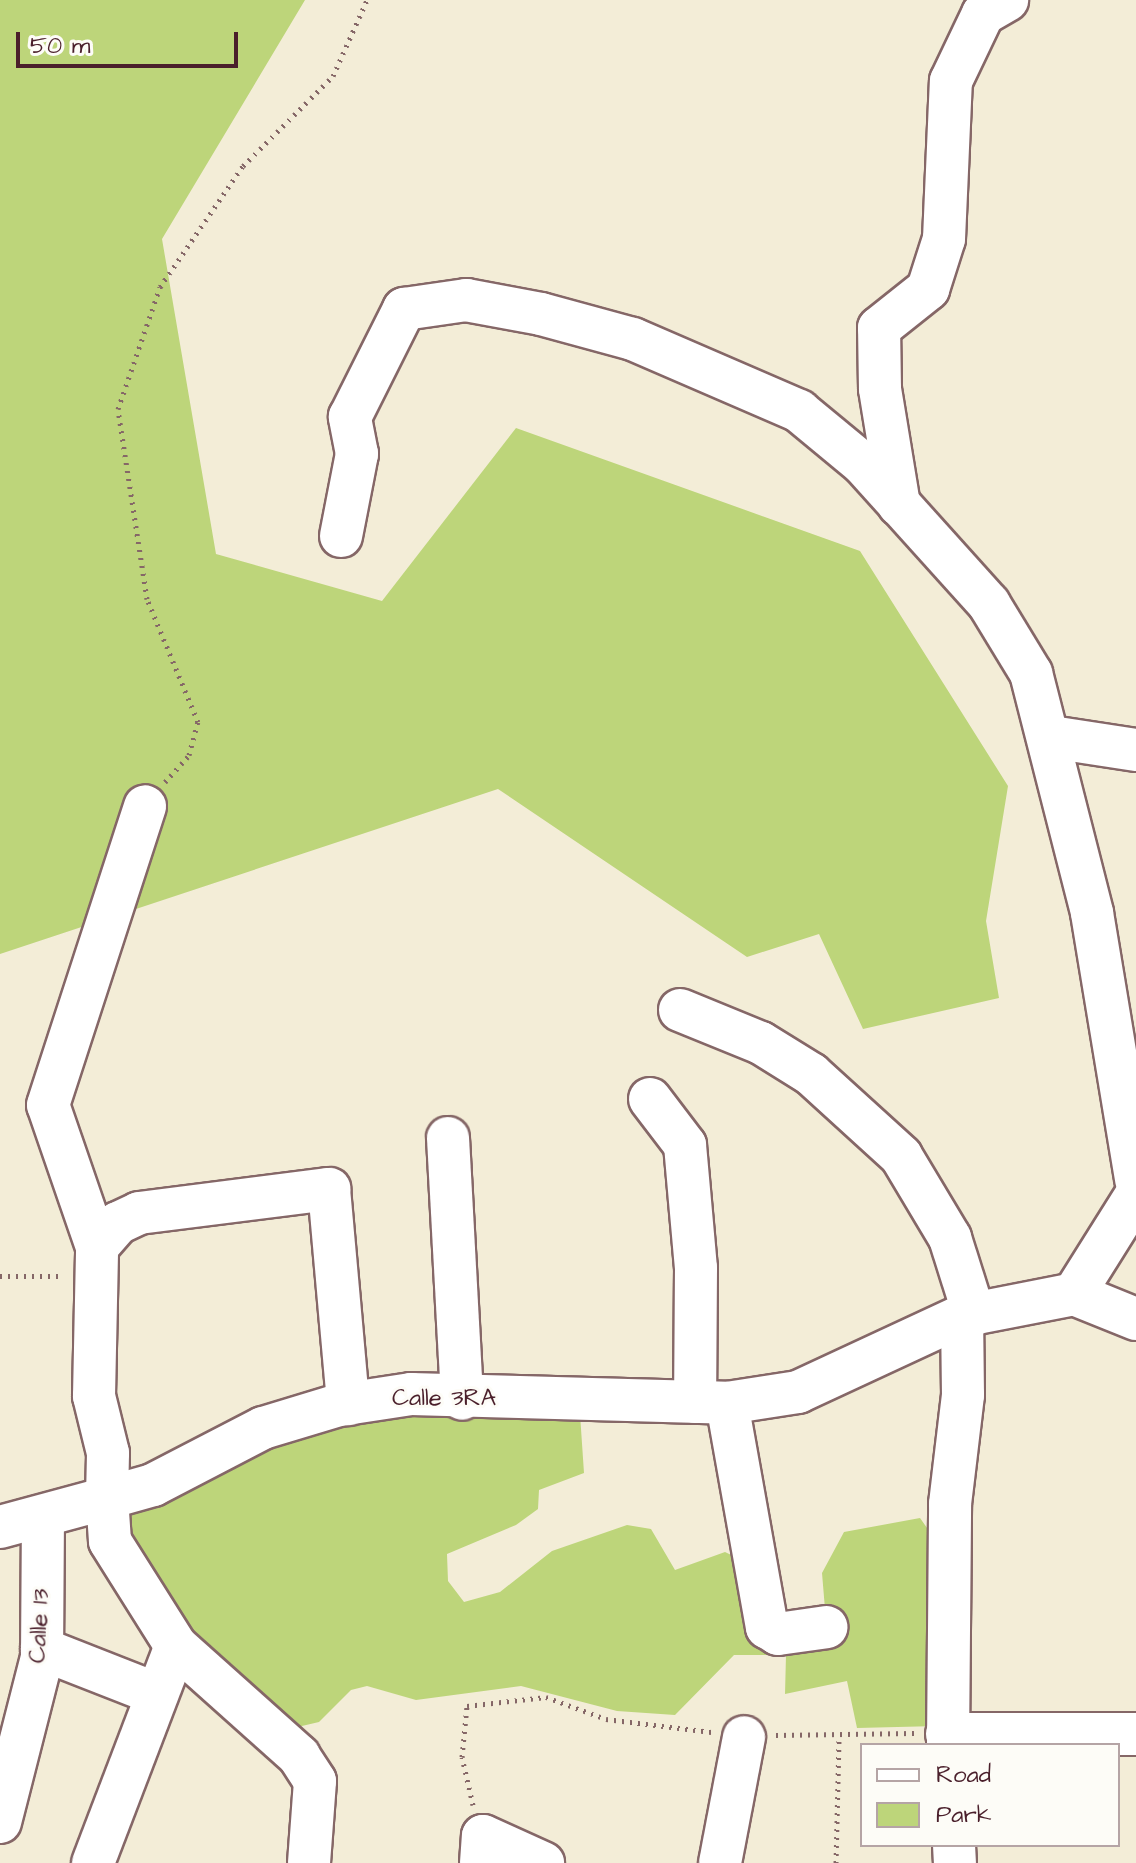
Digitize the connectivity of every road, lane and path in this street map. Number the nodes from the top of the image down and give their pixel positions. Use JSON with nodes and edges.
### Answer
{"nodes":[{"id":1,"x":367,"y":0,"type":"edge"},
{"id":2,"x":1007,"y":0,"type":"edge"},
{"id":3,"x":900,"y":507,"type":"junction"},
{"id":4,"x":341,"y":536,"type":"dead end"},
{"id":5,"x":1051,"y":737,"type":"junction"},
{"id":6,"x":1136,"y":750,"type":"edge"},
{"id":7,"x":145,"y":806,"type":"joint"},
{"id":8,"x":680,"y":1010,"type":"dead end"},
{"id":9,"x":650,"y":1099,"type":"dead end"},
{"id":10,"x":448,"y":1138,"type":"dead end"},
{"id":11,"x":1136,"y":1180,"type":"edge"},
{"id":12,"x":1136,"y":1195,"type":"edge"},
{"id":13,"x":96,"y":1262,"type":"junction"},
{"id":14,"x":0,"y":1276,"type":"edge"},
{"id":15,"x":1074,"y":1294,"type":"junction"},
{"id":16,"x":968,"y":1315,"type":"junction"},
{"id":17,"x":1136,"y":1319,"type":"edge"},
{"id":18,"x":462,"y":1399,"type":"junction"},
{"id":19,"x":711,"y":1402,"type":"junction"},
{"id":20,"x":348,"y":1404,"type":"junction"},
{"id":21,"x":107,"y":1498,"type":"junction"},
{"id":22,"x":43,"y":1521,"type":"junction"},
{"id":23,"x":0,"y":1527,"type":"edge"},
{"id":24,"x":827,"y":1627,"type":"dead end"},
{"id":25,"x":176,"y":1646,"type":"junction"},
{"id":26,"x":42,"y":1649,"type":"junction"},
{"id":27,"x":154,"y":1693,"type":"junction"},
{"id":28,"x":1136,"y":1734,"type":"edge"},
{"id":29,"x":839,"y":1736,"type":"junction"},
{"id":30,"x":744,"y":1737,"type":"junction"},
{"id":31,"x":948,"y":1740,"type":"edge"},
{"id":32,"x":0,"y":1822,"type":"edge"},
{"id":33,"x":482,"y":1850,"type":"edge"},
{"id":34,"x":93,"y":1863,"type":"edge"},
{"id":35,"x":309,"y":1863,"type":"edge"},
{"id":36,"x":543,"y":1863,"type":"edge"},
{"id":37,"x":720,"y":1863,"type":"edge"},
{"id":38,"x":836,"y":1863,"type":"edge"}],
"edges":[{"from":1,"to":7,"type":"path"},
{"from":2,"to":3,"type":"street"},
{"from":3,"to":4,"type":"street"},
{"from":3,"to":5,"type":"street"},
{"from":5,"to":6,"type":"street"},
{"from":5,"to":11,"type":"street"},
{"from":7,"to":13,"type":"street"},
{"from":8,"to":16,"type":"street"},
{"from":9,"to":19,"type":"street"},
{"from":10,"to":18,"type":"street"},
{"from":12,"to":15,"type":"street"},
{"from":13,"to":14,"type":"path"},
{"from":13,"to":20,"type":"street"},
{"from":13,"to":21,"type":"street"},
{"from":15,"to":16,"type":"street","name":"Calle 3RA"},
{"from":15,"to":17,"type":"street"},
{"from":16,"to":19,"type":"street","name":"Calle 3RA"},
{"from":16,"to":31,"type":"street"},
{"from":18,"to":19,"type":"street","name":"Calle 3RA"},
{"from":18,"to":20,"type":"street","name":"Calle 3RA"},
{"from":19,"to":24,"type":"street"},
{"from":20,"to":21,"type":"street","name":"Calle 3RA"},
{"from":21,"to":22,"type":"street","name":"Calle 3RA"},
{"from":21,"to":25,"type":"street"},
{"from":22,"to":23,"type":"street","name":"Calle 3RA"},
{"from":22,"to":26,"type":"street","name":"Calle 13"},
{"from":25,"to":27,"type":"street"},
{"from":25,"to":35,"type":"street"},
{"from":26,"to":27,"type":"street"},
{"from":26,"to":32,"type":"street","name":"Calle 13"},
{"from":27,"to":34,"type":"street"},
{"from":28,"to":31,"type":"street"},
{"from":29,"to":30,"type":"path"},
{"from":29,"to":31,"type":"path"},
{"from":29,"to":38,"type":"path"},
{"from":30,"to":33,"type":"path"},
{"from":30,"to":37,"type":"street"},
{"from":33,"to":36,"type":"street"}]}
